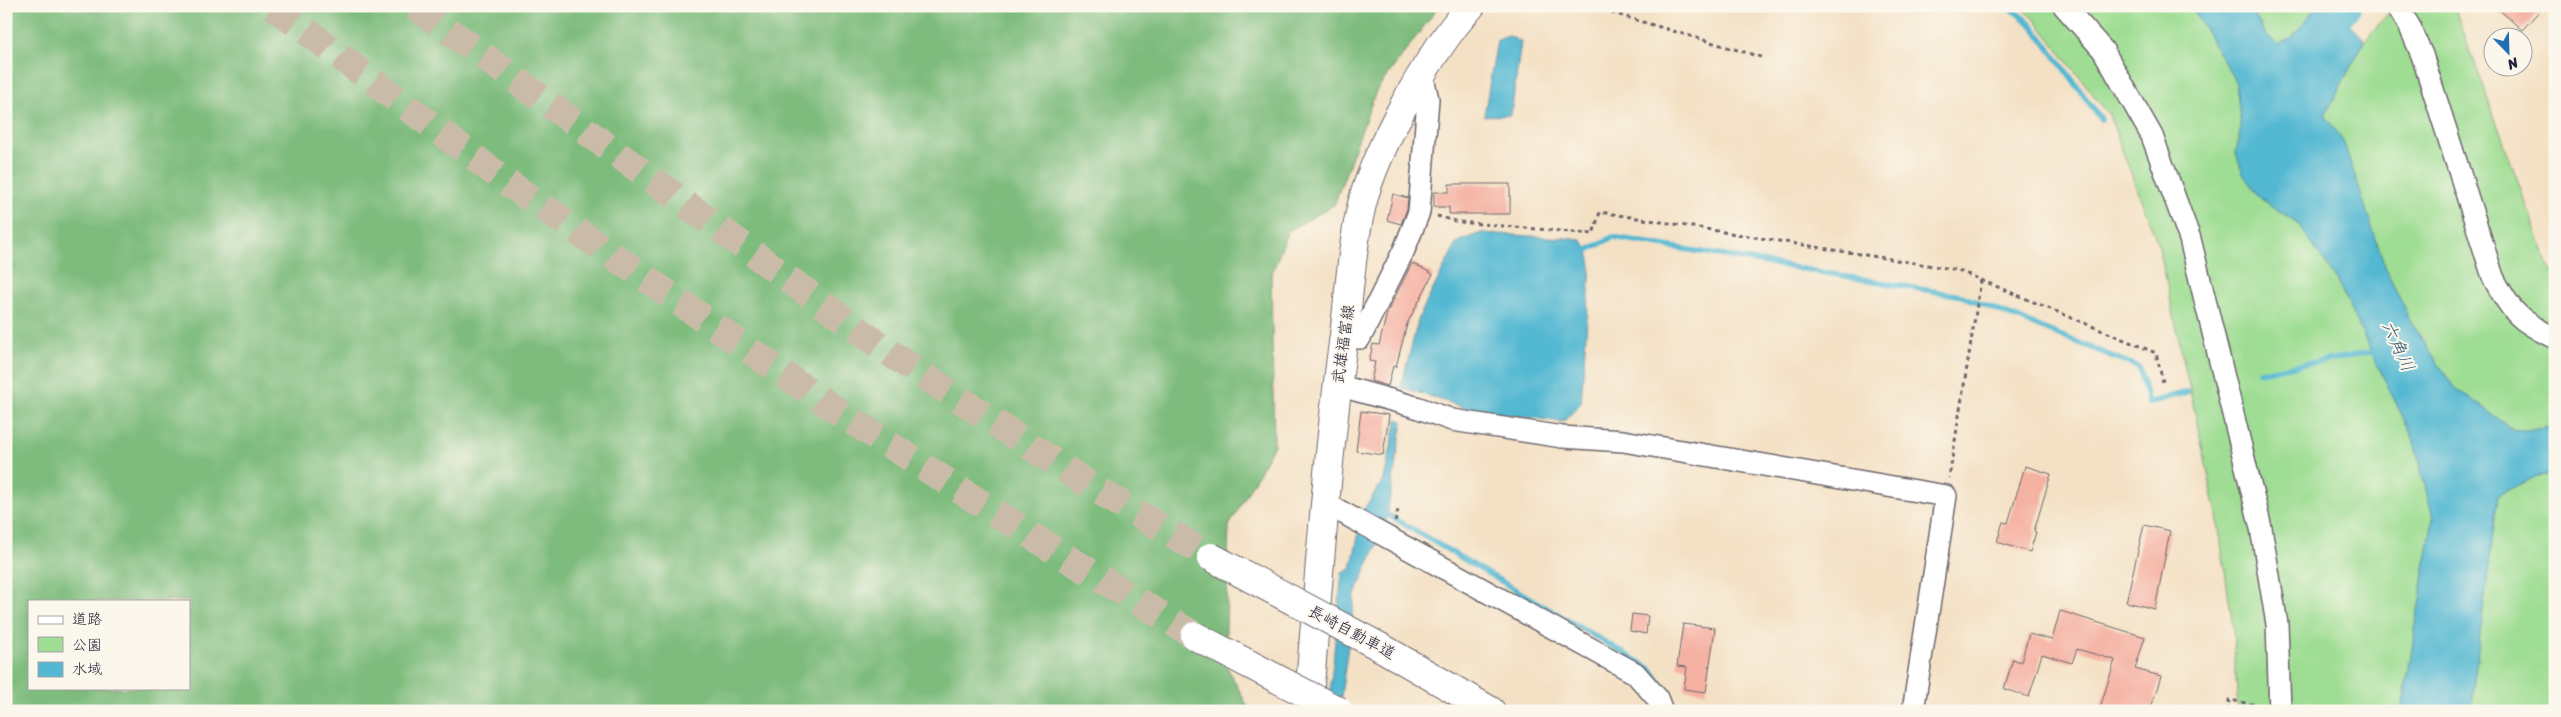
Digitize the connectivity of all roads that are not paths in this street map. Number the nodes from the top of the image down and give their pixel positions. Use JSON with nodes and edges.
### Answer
{"nodes":[{"id":1,"x":1472,"y":6,"type":"edge"},
{"id":2,"x":2064,"y":6,"type":"edge"},
{"id":3,"x":2397,"y":6,"type":"edge"},
{"id":4,"x":1422,"y":74,"type":"junction"},
{"id":5,"x":1344,"y":337,"type":"junction"},
{"id":6,"x":2555,"y":338,"type":"edge"},
{"id":7,"x":1337,"y":385,"type":"junction"},
{"id":8,"x":1325,"y":503,"type":"junction"},
{"id":9,"x":1210,"y":557,"type":"tunnel mouth"},
{"id":10,"x":1195,"y":636,"type":"tunnel mouth"},
{"id":11,"x":1308,"y":711,"type":"edge"},
{"id":12,"x":1339,"y":711,"type":"edge"},
{"id":13,"x":1490,"y":711,"type":"edge"},
{"id":14,"x":1662,"y":711,"type":"edge"},
{"id":15,"x":1913,"y":711,"type":"edge"},
{"id":16,"x":2280,"y":711,"type":"edge"}],
"edges":[{"from":1,"to":4,"type":"main road","name":"武雄福富線"},
{"from":2,"to":16,"type":"street"},
{"from":3,"to":6,"type":"street"},
{"from":4,"to":5,"type":"main road","name":"武雄福富線"},
{"from":4,"to":5,"type":"street"},
{"from":5,"to":7,"type":"main road","name":"武雄福富線"},
{"from":7,"to":8,"type":"main road","name":"武雄福富線"},
{"from":7,"to":15,"type":"street"},
{"from":8,"to":11,"type":"main road","name":"武雄福富線"},
{"from":8,"to":14,"type":"street"},
{"from":9,"to":13,"type":"main road","name":"長崎自動車道","bridge":true},
{"from":10,"to":12,"type":"main road","bridge":true}]}
